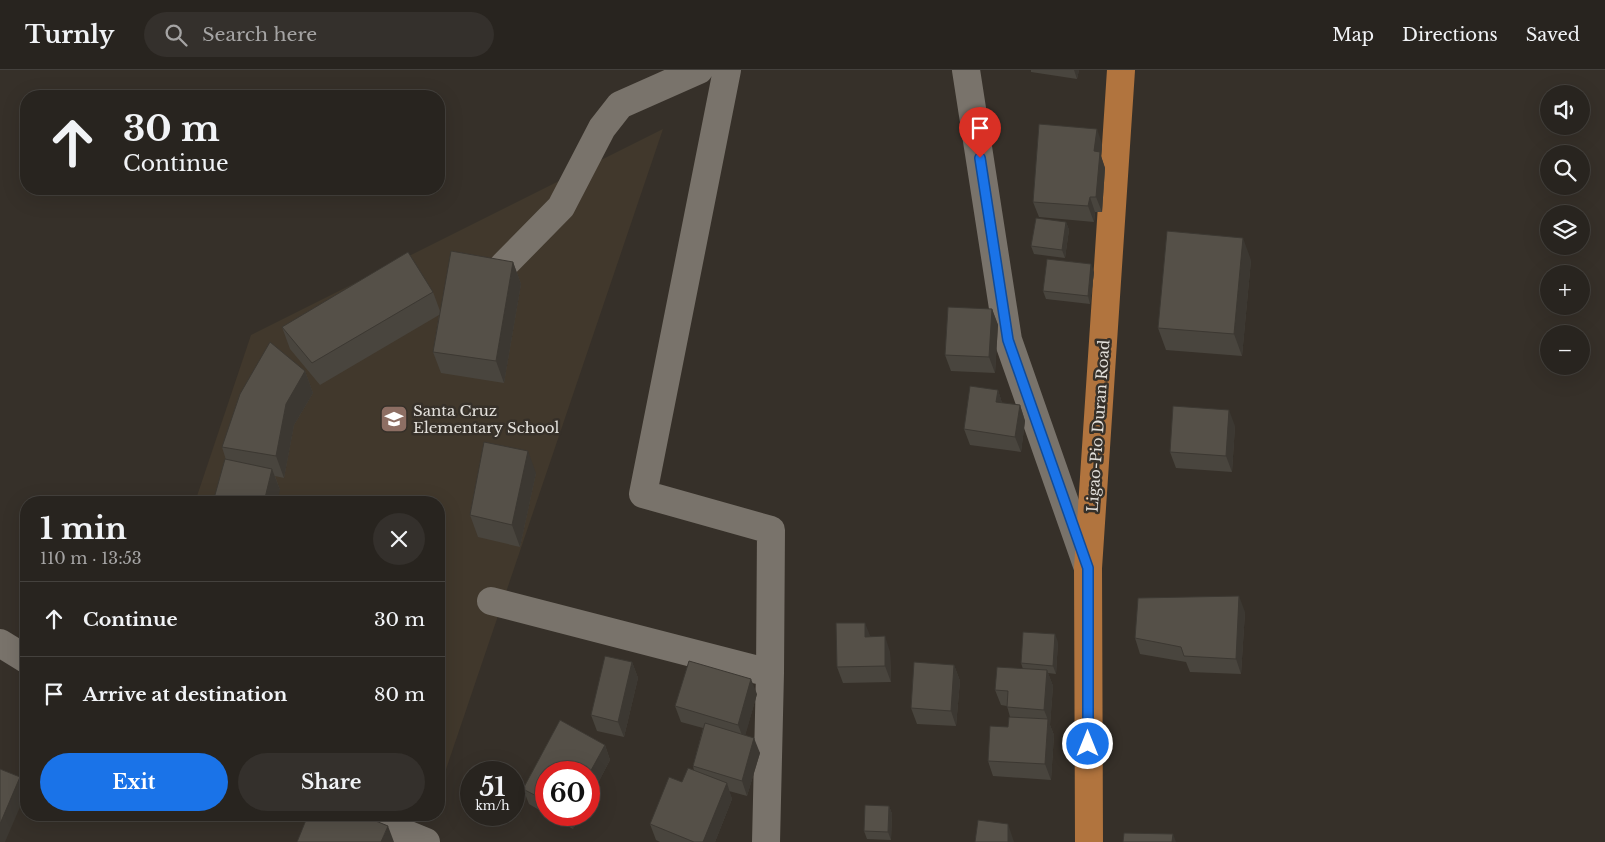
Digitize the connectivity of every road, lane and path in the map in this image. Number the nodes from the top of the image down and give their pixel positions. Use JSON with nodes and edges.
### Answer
{"nodes":[{"id":1,"x":700,"y":70,"type":"edge"},
{"id":2,"x":727,"y":70,"type":"edge"},
{"id":3,"x":966,"y":70,"type":"edge"},
{"id":4,"x":1121,"y":70,"type":"edge"},
{"id":5,"x":503,"y":266,"type":"edge"},
{"id":6,"x":1088,"y":568,"type":"junction"},
{"id":7,"x":491,"y":601,"type":"dead end"},
{"id":8,"x":0,"y":643,"type":"edge"},
{"id":9,"x":20,"y":655,"type":"edge"},
{"id":10,"x":770,"y":673,"type":"junction"},
{"id":11,"x":373,"y":821,"type":"edge"},
{"id":12,"x":411,"y":839,"type":"edge"},
{"id":13,"x":766,"y":842,"type":"edge"},
{"id":14,"x":1088,"y":842,"type":"edge"}],
"edges":[{"from":1,"to":5,"type":"street"},
{"from":2,"to":10,"type":"street"},
{"from":3,"to":6,"type":"street"},
{"from":4,"to":6,"type":"main road","name":"Ligao-Pio Duran Road"},
{"from":6,"to":14,"type":"main road","name":"Ligao-Pio Duran Road"},
{"from":7,"to":10,"type":"street"},
{"from":8,"to":9,"type":"street"},
{"from":10,"to":13,"type":"street"},
{"from":11,"to":12,"type":"street"}]}
